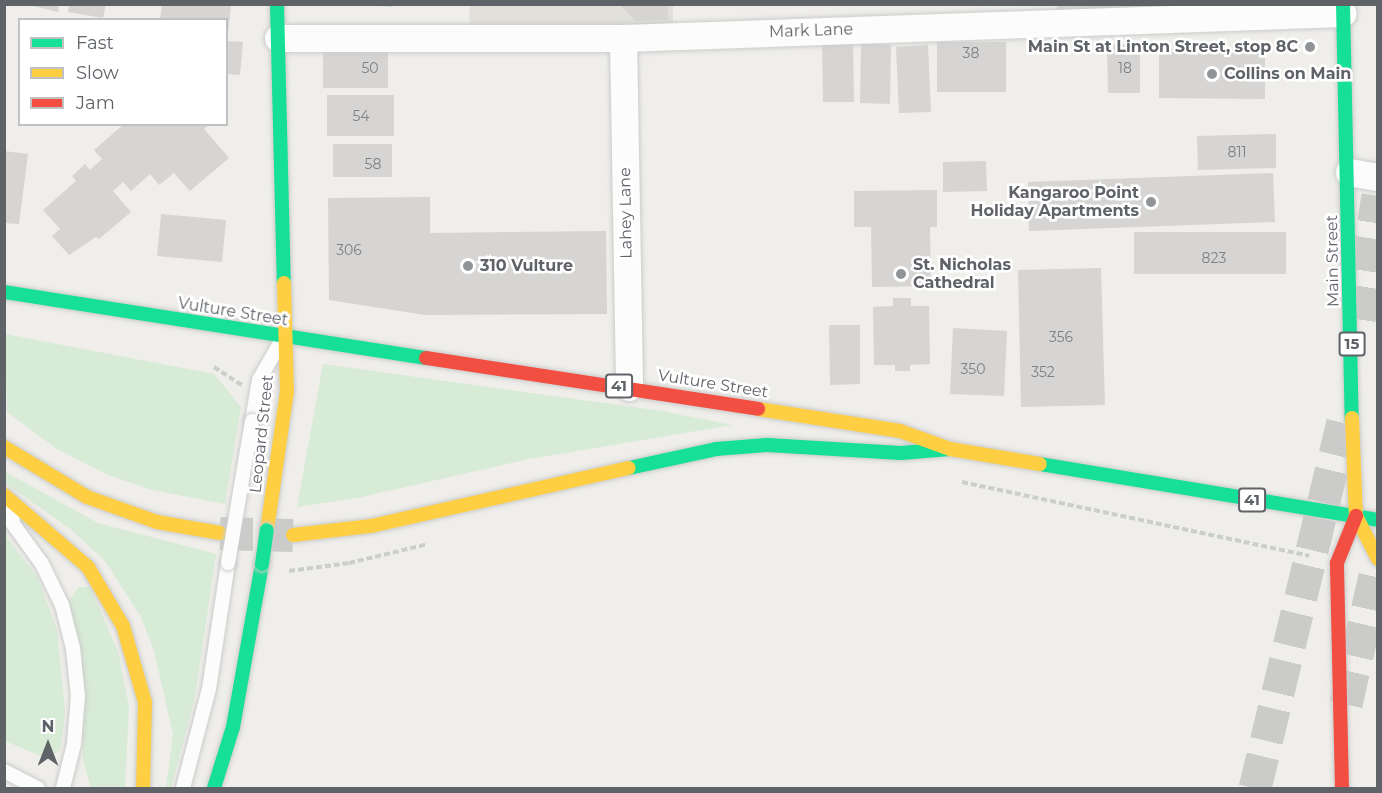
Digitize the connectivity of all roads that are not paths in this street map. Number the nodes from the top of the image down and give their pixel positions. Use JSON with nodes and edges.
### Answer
{"nodes":[{"id":1,"x":277,"y":4,"type":"edge"},
{"id":2,"x":1343,"y":9,"type":"edge"},
{"id":3,"x":278,"y":38,"type":"junction"},
{"id":4,"x":623,"y":38,"type":"junction"},
{"id":5,"x":1348,"y":172,"type":"junction"},
{"id":6,"x":1377,"y":177,"type":"edge"},
{"id":7,"x":4,"y":292,"type":"edge"},
{"id":8,"x":284,"y":337,"type":"junction"},
{"id":9,"x":629,"y":387,"type":"junction"},
{"id":10,"x":4,"y":447,"type":"edge"},
{"id":11,"x":950,"y":449,"type":"junction"},
{"id":12,"x":7,"y":497,"type":"edge"},
{"id":13,"x":1356,"y":516,"type":"junction"},
{"id":14,"x":1377,"y":520,"type":"edge"},
{"id":15,"x":220,"y":533,"type":"tunnel mouth"},
{"id":16,"x":292,"y":535,"type":"tunnel mouth"},
{"id":17,"x":1377,"y":559,"type":"edge"},
{"id":18,"x":4,"y":771,"type":"edge"},
{"id":19,"x":38,"y":789,"type":"edge"},
{"id":20,"x":63,"y":789,"type":"edge"},
{"id":21,"x":143,"y":789,"type":"edge"},
{"id":22,"x":183,"y":789,"type":"edge"},
{"id":23,"x":214,"y":789,"type":"edge"},
{"id":24,"x":1342,"y":789,"type":"edge"}],
"edges":[{"from":1,"to":3,"type":"main road","name":"Leopard Street"},
{"from":2,"to":4,"type":"street","name":"Mark Lane"},
{"from":2,"to":5,"type":"main road","name":"Main Street","number":"15"},
{"from":3,"to":4,"type":"street","name":"Mark Lane"},
{"from":3,"to":8,"type":"main road","name":"Leopard Street"},
{"from":4,"to":9,"type":"street","name":"Lahey Lane"},
{"from":5,"to":6,"type":"street"},
{"from":5,"to":13,"type":"main road","name":"Main Street","number":"15"},
{"from":7,"to":8,"type":"main road","name":"Vulture Street","number":"41"},
{"from":8,"to":9,"type":"main road","name":"Vulture Street","number":"41"},
{"from":8,"to":22,"type":"lane","bridge":true},
{"from":8,"to":23,"type":"main road","name":"Leopard Street","bridge":true},
{"from":9,"to":11,"type":"main road","name":"Vulture Street","number":"41"},
{"from":10,"to":15,"type":"main road"},
{"from":11,"to":13,"type":"main road","name":"Vulture Street","number":"41"},
{"from":11,"to":16,"type":"main road"},
{"from":12,"to":20,"type":"lane"},
{"from":12,"to":21,"type":"main road"},
{"from":13,"to":14,"type":"main road","name":"Vulture Street","number":"41"},
{"from":13,"to":17,"type":"main road","name":"Main Street","number":"15"},
{"from":13,"to":24,"type":"main road","name":"Main Street","number":"15"},
{"from":18,"to":19,"type":"lane"}]}
